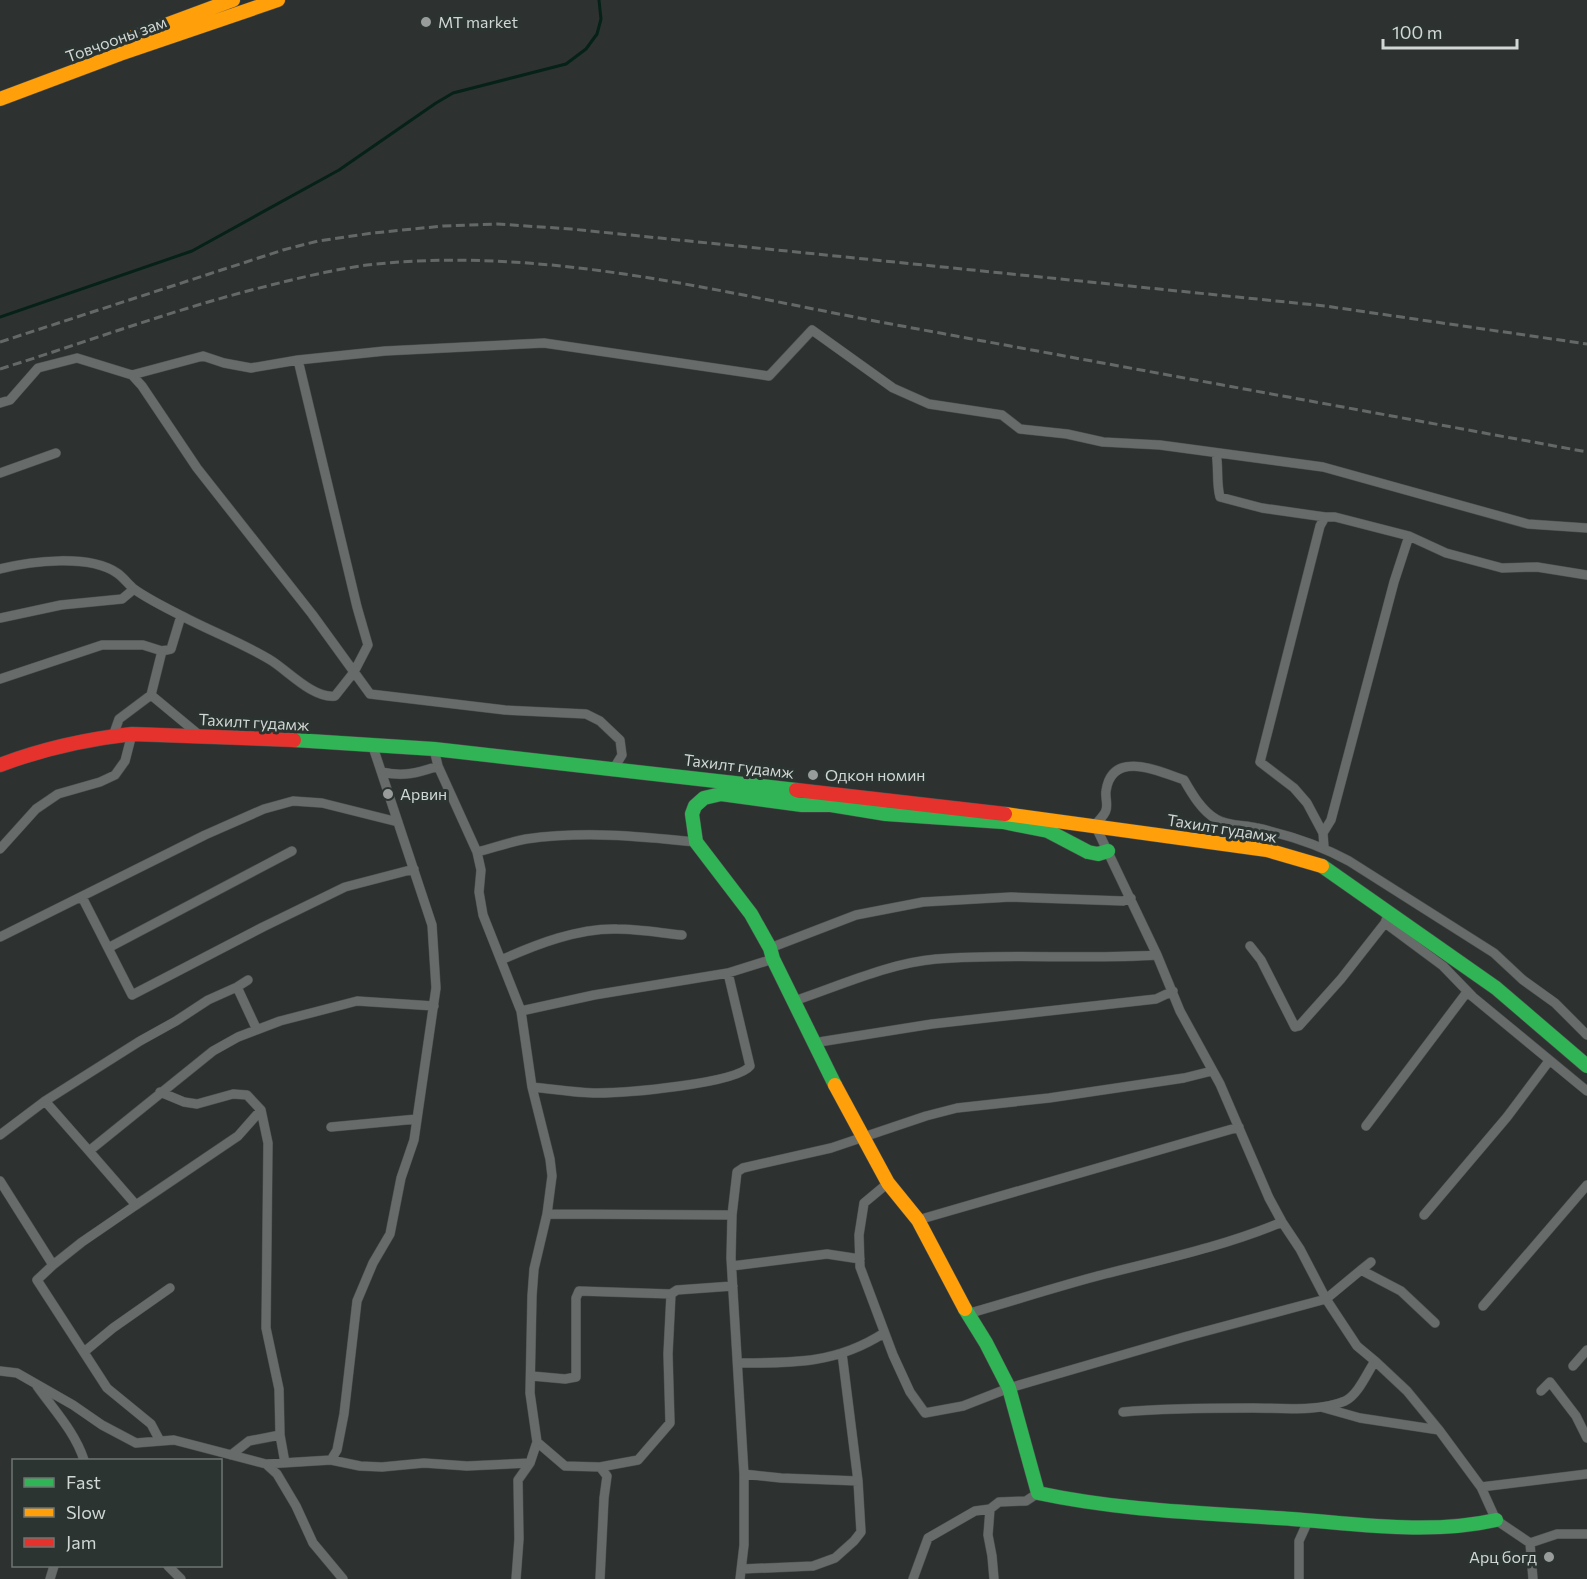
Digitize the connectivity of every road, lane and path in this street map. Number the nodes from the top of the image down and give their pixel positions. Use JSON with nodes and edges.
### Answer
{"nodes":[{"id":1,"x":233,"y":0,"type":"edge"},
{"id":2,"x":278,"y":0,"type":"edge"},
{"id":3,"x":0,"y":86,"type":"edge"},
{"id":4,"x":0,"y":99,"type":"edge"},
{"id":5,"x":298,"y":360,"type":"junction"},
{"id":6,"x":132,"y":375,"type":"junction"},
{"id":7,"x":0,"y":403,"type":"edge"},
{"id":8,"x":56,"y":453,"type":"dead end"},
{"id":9,"x":1216,"y":453,"type":"junction"},
{"id":10,"x":0,"y":473,"type":"edge"},
{"id":11,"x":1325,"y":517,"type":"junction"},
{"id":12,"x":1587,"y":528,"type":"edge"},
{"id":13,"x":1409,"y":536,"type":"junction"},
{"id":14,"x":0,"y":569,"type":"edge"},
{"id":15,"x":1587,"y":575,"type":"edge"},
{"id":16,"x":134,"y":589,"type":"junction"},
{"id":17,"x":182,"y":616,"type":"junction"},
{"id":18,"x":0,"y":618,"type":"edge"},
{"id":19,"x":162,"y":651,"type":"junction"},
{"id":20,"x":354,"y":672,"type":"junction"},
{"id":21,"x":0,"y":680,"type":"edge"},
{"id":22,"x":151,"y":695,"type":"junction"},
{"id":23,"x":132,"y":734,"type":"junction"},
{"id":24,"x":199,"y":735,"type":"junction"},
{"id":25,"x":112,"y":736,"type":"junction"},
{"id":26,"x":372,"y":744,"type":"junction"},
{"id":27,"x":434,"y":749,"type":"junction"},
{"id":28,"x":0,"y":765,"type":"edge"},
{"id":29,"x":438,"y":766,"type":"junction"},
{"id":30,"x":614,"y":768,"type":"junction"},
{"id":31,"x":382,"y":772,"type":"junction"},
{"id":32,"x":735,"y":789,"type":"junction"},
{"id":33,"x":833,"y":799,"type":"junction"},
{"id":34,"x":398,"y":822,"type":"junction"},
{"id":35,"x":1095,"y":825,"type":"junction"},
{"id":36,"x":1323,"y":833,"type":"junction"},
{"id":37,"x":696,"y":842,"type":"junction"},
{"id":38,"x":1324,"y":847,"type":"junction"},
{"id":39,"x":0,"y":849,"type":"edge"},
{"id":40,"x":292,"y":851,"type":"dead end"},
{"id":41,"x":1108,"y":851,"type":"junction"},
{"id":42,"x":477,"y":852,"type":"junction"},
{"id":43,"x":414,"y":869,"type":"junction"},
{"id":44,"x":82,"y":897,"type":"junction"},
{"id":45,"x":1131,"y":898,"type":"junction"},
{"id":46,"x":1387,"y":918,"type":"junction"},
{"id":47,"x":682,"y":935,"type":"dead end"},
{"id":48,"x":0,"y":937,"type":"edge"},
{"id":49,"x":1250,"y":946,"type":"dead end"},
{"id":50,"x":108,"y":948,"type":"junction"},
{"id":51,"x":772,"y":953,"type":"junction"},
{"id":52,"x":1157,"y":955,"type":"junction"},
{"id":53,"x":501,"y":960,"type":"junction"},
{"id":54,"x":728,"y":974,"type":"junction"},
{"id":55,"x":248,"y":980,"type":"dead end"},
{"id":56,"x":237,"y":987,"type":"junction"},
{"id":57,"x":1173,"y":991,"type":"junction"},
{"id":58,"x":1467,"y":992,"type":"junction"},
{"id":59,"x":794,"y":1001,"type":"junction"},
{"id":60,"x":434,"y":1006,"type":"junction"},
{"id":61,"x":521,"y":1011,"type":"junction"},
{"id":62,"x":257,"y":1030,"type":"junction"},
{"id":63,"x":1587,"y":1035,"type":"edge"},
{"id":64,"x":813,"y":1043,"type":"junction"},
{"id":65,"x":1549,"y":1061,"type":"junction"},
{"id":66,"x":1587,"y":1066,"type":"edge"},
{"id":67,"x":1212,"y":1071,"type":"junction"},
{"id":68,"x":532,"y":1087,"type":"junction"},
{"id":69,"x":1587,"y":1091,"type":"edge"},
{"id":70,"x":160,"y":1092,"type":"junction"},
{"id":71,"x":45,"y":1101,"type":"junction"},
{"id":72,"x":261,"y":1110,"type":"junction"},
{"id":73,"x":417,"y":1119,"type":"junction"},
{"id":74,"x":1366,"y":1126,"type":"dead end"},
{"id":75,"x":331,"y":1127,"type":"dead end"},
{"id":76,"x":1239,"y":1127,"type":"junction"},
{"id":77,"x":0,"y":1135,"type":"edge"},
{"id":78,"x":862,"y":1137,"type":"junction"},
{"id":79,"x":89,"y":1151,"type":"junction"},
{"id":80,"x":0,"y":1181,"type":"edge"},
{"id":81,"x":888,"y":1183,"type":"junction"},
{"id":82,"x":1587,"y":1185,"type":"edge"},
{"id":83,"x":136,"y":1205,"type":"junction"},
{"id":84,"x":547,"y":1215,"type":"junction"},
{"id":85,"x":732,"y":1215,"type":"junction"},
{"id":86,"x":1424,"y":1215,"type":"dead end"},
{"id":87,"x":918,"y":1220,"type":"junction"},
{"id":88,"x":1282,"y":1222,"type":"junction"},
{"id":89,"x":860,"y":1259,"type":"junction"},
{"id":90,"x":1371,"y":1262,"type":"dead end"},
{"id":91,"x":53,"y":1265,"type":"junction"},
{"id":92,"x":732,"y":1266,"type":"junction"},
{"id":93,"x":1361,"y":1270,"type":"junction"},
{"id":94,"x":733,"y":1286,"type":"junction"},
{"id":95,"x":170,"y":1288,"type":"dead end"},
{"id":96,"x":671,"y":1294,"type":"junction"},
{"id":97,"x":1326,"y":1299,"type":"junction"},
{"id":98,"x":1483,"y":1306,"type":"dead end"},
{"id":99,"x":967,"y":1314,"type":"junction"},
{"id":100,"x":1435,"y":1323,"type":"dead end"},
{"id":101,"x":884,"y":1333,"type":"junction"},
{"id":102,"x":1587,"y":1350,"type":"edge"},
{"id":103,"x":84,"y":1352,"type":"junction"},
{"id":104,"x":842,"y":1353,"type":"junction"},
{"id":105,"x":1375,"y":1361,"type":"junction"},
{"id":106,"x":738,"y":1363,"type":"junction"},
{"id":107,"x":1573,"y":1366,"type":"dead end"},
{"id":108,"x":0,"y":1371,"type":"edge"},
{"id":109,"x":17,"y":1373,"type":"junction"},
{"id":110,"x":532,"y":1376,"type":"junction"},
{"id":111,"x":1009,"y":1388,"type":"junction"},
{"id":112,"x":1540,"y":1391,"type":"dead end"},
{"id":113,"x":1318,"y":1406,"type":"junction"},
{"id":114,"x":1123,"y":1412,"type":"dead end"},
{"id":115,"x":1439,"y":1430,"type":"junction"},
{"id":116,"x":280,"y":1435,"type":"junction"},
{"id":117,"x":1587,"y":1438,"type":"edge"},
{"id":118,"x":160,"y":1441,"type":"junction"},
{"id":119,"x":537,"y":1442,"type":"junction"},
{"id":120,"x":231,"y":1455,"type":"junction"},
{"id":121,"x":83,"y":1459,"type":"edge"},
{"id":122,"x":331,"y":1460,"type":"junction"},
{"id":123,"x":285,"y":1462,"type":"junction"},
{"id":124,"x":266,"y":1464,"type":"junction"},
{"id":125,"x":530,"y":1464,"type":"junction"},
{"id":126,"x":600,"y":1467,"type":"junction"},
{"id":127,"x":744,"y":1474,"type":"junction"},
{"id":128,"x":1587,"y":1474,"type":"edge"},
{"id":129,"x":858,"y":1481,"type":"junction"},
{"id":130,"x":1481,"y":1487,"type":"junction"},
{"id":131,"x":1038,"y":1493,"type":"junction"},
{"id":132,"x":990,"y":1509,"type":"junction"},
{"id":133,"x":1496,"y":1520,"type":"junction"},
{"id":134,"x":1308,"y":1521,"type":"junction"},
{"id":135,"x":1587,"y":1534,"type":"edge"},
{"id":136,"x":1530,"y":1543,"type":"junction"},
{"id":137,"x":169,"y":1567,"type":"edge"},
{"id":138,"x":741,"y":1574,"type":"edge"},
{"id":139,"x":181,"y":1579,"type":"edge"},
{"id":140,"x":343,"y":1579,"type":"edge"},
{"id":141,"x":516,"y":1579,"type":"edge"},
{"id":142,"x":600,"y":1579,"type":"edge"},
{"id":143,"x":913,"y":1579,"type":"edge"},
{"id":144,"x":994,"y":1579,"type":"edge"},
{"id":145,"x":1299,"y":1579,"type":"edge"},
{"id":146,"x":1533,"y":1579,"type":"edge"}],
"edges":[{"from":1,"to":3,"type":"main road","name":"Товчооны зам"},
{"from":2,"to":4,"type":"main road","name":"Товчооны зам"},
{"from":5,"to":6,"type":"street"},
{"from":5,"to":9,"type":"street"},
{"from":5,"to":20,"type":"street"},
{"from":6,"to":7,"type":"street"},
{"from":6,"to":20,"type":"street"},
{"from":8,"to":10,"type":"street"},
{"from":9,"to":11,"type":"street"},
{"from":9,"to":12,"type":"street"},
{"from":11,"to":13,"type":"street"},
{"from":11,"to":36,"type":"street"},
{"from":13,"to":15,"type":"street"},
{"from":13,"to":36,"type":"street"},
{"from":14,"to":16,"type":"street"},
{"from":16,"to":17,"type":"street"},
{"from":16,"to":18,"type":"street"},
{"from":17,"to":19,"type":"street"},
{"from":17,"to":20,"type":"street"},
{"from":19,"to":21,"type":"street"},
{"from":19,"to":22,"type":"street"},
{"from":20,"to":30,"type":"street"},
{"from":22,"to":24,"type":"street"},
{"from":22,"to":25,"type":"street"},
{"from":23,"to":24,"type":"main road","name":"Тахилт гудамж"},
{"from":23,"to":25,"type":"main road","name":"Тахилт гудамж"},
{"from":23,"to":39,"type":"street"},
{"from":24,"to":26,"type":"main road","name":"Тахилт гудамж"},
{"from":25,"to":28,"type":"main road","name":"Тахилт гудамж"},
{"from":26,"to":27,"type":"main road","name":"Тахилт гудамж"},
{"from":26,"to":31,"type":"street"},
{"from":27,"to":29,"type":"street"},
{"from":27,"to":30,"type":"main road","name":"Тахилт гудамж"},
{"from":29,"to":31,"type":"street"},
{"from":29,"to":42,"type":"street"},
{"from":30,"to":32,"type":"main road","name":"Тахилт гудамж"},
{"from":31,"to":34,"type":"street"},
{"from":32,"to":33,"type":"main road","name":"Тахилт гудамж"},
{"from":32,"to":37,"type":"main road"},
{"from":33,"to":35,"type":"main road","name":"Тахилт гудамж"},
{"from":33,"to":41,"type":"main road"},
{"from":34,"to":43,"type":"street"},
{"from":34,"to":44,"type":"street"},
{"from":35,"to":38,"type":"street"},
{"from":35,"to":41,"type":"street"},
{"from":35,"to":46,"type":"main road","name":"Тахилт гудамж"},
{"from":36,"to":38,"type":"street"},
{"from":37,"to":42,"type":"street"},
{"from":37,"to":51,"type":"main road"},
{"from":38,"to":63,"type":"street"},
{"from":40,"to":50,"type":"street"},
{"from":41,"to":45,"type":"street"},
{"from":42,"to":53,"type":"street"},
{"from":43,"to":50,"type":"street"},
{"from":43,"to":60,"type":"street"},
{"from":44,"to":48,"type":"street"},
{"from":44,"to":50,"type":"street"},
{"from":45,"to":51,"type":"street"},
{"from":45,"to":52,"type":"street"},
{"from":46,"to":49,"type":"street"},
{"from":46,"to":58,"type":"street"},
{"from":46,"to":66,"type":"main road","name":"Тахилт гудамж"},
{"from":47,"to":53,"type":"street"},
{"from":51,"to":54,"type":"street"},
{"from":51,"to":59,"type":"main road"},
{"from":52,"to":57,"type":"street"},
{"from":52,"to":59,"type":"street"},
{"from":53,"to":61,"type":"street"},
{"from":54,"to":61,"type":"street"},
{"from":54,"to":68,"type":"street"},
{"from":55,"to":56,"type":"street"},
{"from":56,"to":62,"type":"street"},
{"from":56,"to":71,"type":"street"},
{"from":57,"to":64,"type":"street"},
{"from":57,"to":67,"type":"street"},
{"from":58,"to":65,"type":"street"},
{"from":58,"to":74,"type":"street"},
{"from":59,"to":64,"type":"main road"},
{"from":60,"to":62,"type":"street"},
{"from":60,"to":73,"type":"street"},
{"from":61,"to":68,"type":"street"},
{"from":62,"to":70,"type":"street"},
{"from":64,"to":78,"type":"main road"},
{"from":65,"to":69,"type":"street"},
{"from":65,"to":86,"type":"street"},
{"from":67,"to":76,"type":"street"},
{"from":67,"to":78,"type":"street"},
{"from":68,"to":84,"type":"street"},
{"from":70,"to":72,"type":"street"},
{"from":70,"to":79,"type":"street"},
{"from":71,"to":77,"type":"street"},
{"from":71,"to":79,"type":"street"},
{"from":72,"to":83,"type":"street"},
{"from":72,"to":116,"type":"street"},
{"from":73,"to":75,"type":"street"},
{"from":73,"to":122,"type":"street"},
{"from":76,"to":87,"type":"street"},
{"from":76,"to":88,"type":"street"},
{"from":78,"to":81,"type":"main road"},
{"from":78,"to":85,"type":"street"},
{"from":79,"to":83,"type":"street"},
{"from":80,"to":91,"type":"street"},
{"from":81,"to":87,"type":"main road"},
{"from":81,"to":89,"type":"street"},
{"from":82,"to":98,"type":"street"},
{"from":83,"to":91,"type":"street"},
{"from":84,"to":85,"type":"street"},
{"from":84,"to":110,"type":"street"},
{"from":85,"to":92,"type":"street"},
{"from":87,"to":99,"type":"main road"},
{"from":88,"to":97,"type":"street"},
{"from":88,"to":99,"type":"street"},
{"from":89,"to":92,"type":"street"},
{"from":89,"to":101,"type":"street"},
{"from":90,"to":93,"type":"street"},
{"from":91,"to":103,"type":"street"},
{"from":92,"to":94,"type":"street"},
{"from":93,"to":97,"type":"street"},
{"from":93,"to":100,"type":"street"},
{"from":94,"to":96,"type":"street"},
{"from":94,"to":106,"type":"street"},
{"from":95,"to":103,"type":"street"},
{"from":96,"to":110,"type":"street"},
{"from":96,"to":126,"type":"street"},
{"from":97,"to":105,"type":"street"},
{"from":97,"to":111,"type":"street"},
{"from":99,"to":111,"type":"main road"},
{"from":101,"to":104,"type":"street"},
{"from":101,"to":111,"type":"street"},
{"from":102,"to":107,"type":"street"},
{"from":103,"to":118,"type":"street"},
{"from":104,"to":106,"type":"street"},
{"from":104,"to":129,"type":"street"},
{"from":105,"to":113,"type":"street"},
{"from":105,"to":115,"type":"street"},
{"from":106,"to":127,"type":"street"},
{"from":108,"to":109,"type":"street"},
{"from":109,"to":118,"type":"street"},
{"from":109,"to":121,"type":"street"},
{"from":110,"to":119,"type":"street"},
{"from":111,"to":131,"type":"main road"},
{"from":112,"to":117,"type":"street"},
{"from":113,"to":114,"type":"street"},
{"from":113,"to":115,"type":"street"},
{"from":115,"to":130,"type":"street"},
{"from":116,"to":120,"type":"street"},
{"from":116,"to":123,"type":"street"},
{"from":118,"to":120,"type":"street"},
{"from":119,"to":125,"type":"street"},
{"from":119,"to":126,"type":"street"},
{"from":120,"to":124,"type":"street"},
{"from":122,"to":123,"type":"street"},
{"from":122,"to":125,"type":"street"},
{"from":123,"to":124,"type":"street"},
{"from":124,"to":140,"type":"street"},
{"from":125,"to":141,"type":"street"},
{"from":126,"to":142,"type":"street"},
{"from":127,"to":129,"type":"street"},
{"from":127,"to":138,"type":"street"},
{"from":128,"to":130,"type":"street"},
{"from":129,"to":138,"type":"street"},
{"from":130,"to":133,"type":"street"},
{"from":131,"to":132,"type":"street"},
{"from":131,"to":134,"type":"main road"},
{"from":132,"to":143,"type":"street"},
{"from":132,"to":144,"type":"street"},
{"from":133,"to":134,"type":"main road"},
{"from":133,"to":136,"type":"street"},
{"from":134,"to":145,"type":"street"},
{"from":135,"to":136,"type":"street"},
{"from":136,"to":146,"type":"street"},
{"from":137,"to":139,"type":"street"}]}
